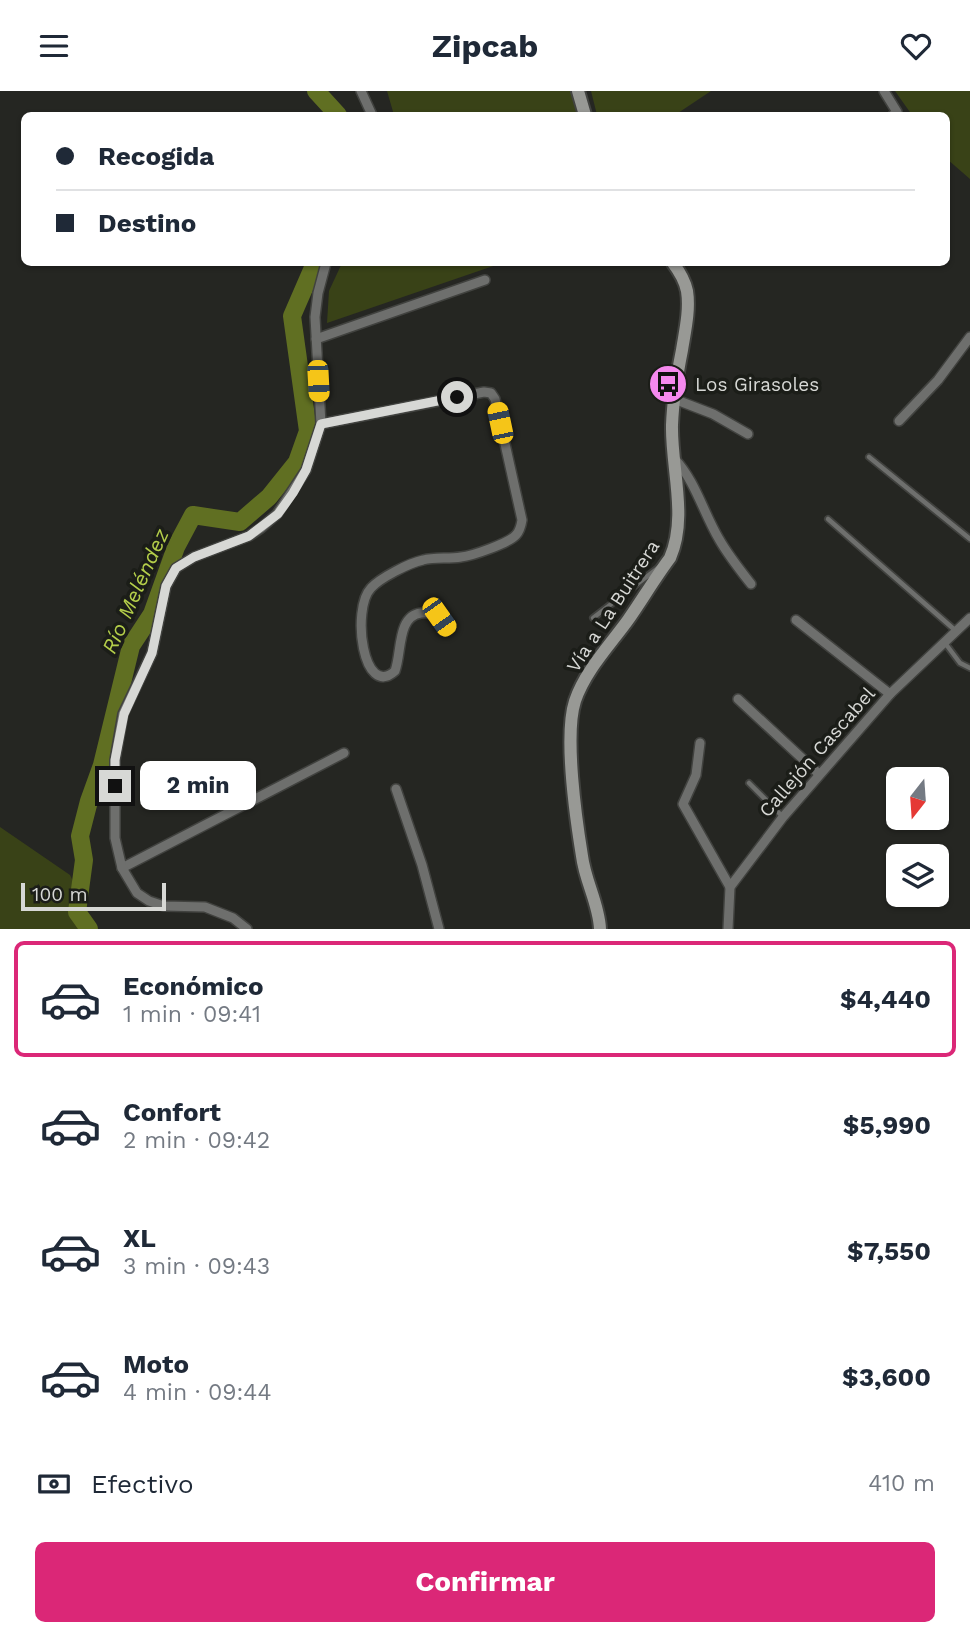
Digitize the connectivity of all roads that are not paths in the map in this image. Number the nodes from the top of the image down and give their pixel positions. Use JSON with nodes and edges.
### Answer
{"nodes":[{"id":1,"x":361,"y":91,"type":"edge"},
{"id":2,"x":578,"y":91,"type":"edge"},
{"id":3,"x":884,"y":91,"type":"edge"},
{"id":4,"x":371,"y":112,"type":"edge"},
{"id":5,"x":584,"y":112,"type":"edge"},
{"id":6,"x":896,"y":112,"type":"edge"},
{"id":7,"x":325,"y":266,"type":"edge"},
{"id":8,"x":675,"y":266,"type":"edge"},
{"id":9,"x":485,"y":280,"type":"dead end"},
{"id":10,"x":970,"y":337,"type":"edge"},
{"id":11,"x":316,"y":339,"type":"junction"},
{"id":12,"x":674,"y":399,"type":"junction"},
{"id":13,"x":899,"y":421,"type":"dead end"},
{"id":14,"x":321,"y":424,"type":"junction"},
{"id":15,"x":748,"y":434,"type":"dead end"},
{"id":16,"x":673,"y":457,"type":"junction"},
{"id":17,"x":869,"y":457,"type":"dead end"},
{"id":18,"x":828,"y":519,"type":"dead end"},
{"id":19,"x":970,"y":539,"type":"edge"},
{"id":20,"x":665,"y":564,"type":"junction"},
{"id":21,"x":751,"y":584,"type":"dead end"},
{"id":22,"x":593,"y":618,"type":"dead end"},
{"id":23,"x":970,"y":618,"type":"edge"},
{"id":24,"x":796,"y":620,"type":"dead end"},
{"id":25,"x":448,"y":629,"type":"dead end"},
{"id":26,"x":956,"y":632,"type":"junction"},
{"id":27,"x":945,"y":643,"type":"junction"},
{"id":28,"x":970,"y":668,"type":"edge"},
{"id":29,"x":890,"y":694,"type":"junction"},
{"id":30,"x":738,"y":699,"type":"dead end"},
{"id":31,"x":700,"y":743,"type":"dead end"},
{"id":32,"x":344,"y":753,"type":"dead end"},
{"id":33,"x":819,"y":774,"type":"junction"},
{"id":34,"x":749,"y":783,"type":"dead end"},
{"id":35,"x":397,"y":789,"type":"dead end"},
{"id":36,"x":783,"y":817,"type":"junction"},
{"id":37,"x":122,"y":868,"type":"junction"},
{"id":38,"x":730,"y":887,"type":"junction"},
{"id":39,"x":247,"y":929,"type":"edge"},
{"id":40,"x":439,"y":929,"type":"edge"},
{"id":41,"x":600,"y":929,"type":"edge"},
{"id":42,"x":728,"y":929,"type":"edge"}],
"edges":[{"from":1,"to":4,"type":"street"},
{"from":2,"to":5,"type":"street"},
{"from":3,"to":6,"type":"street"},
{"from":7,"to":11,"type":"street"},
{"from":8,"to":12,"type":"street","name":"Vía a La Buitrera"},
{"from":9,"to":11,"type":"street"},
{"from":10,"to":13,"type":"street"},
{"from":11,"to":14,"type":"street"},
{"from":12,"to":15,"type":"street"},
{"from":12,"to":16,"type":"street","name":"Vía a La Buitrera"},
{"from":14,"to":25,"type":"street"},
{"from":14,"to":37,"type":"street"},
{"from":16,"to":20,"type":"street","name":"Vía a La Buitrera"},
{"from":16,"to":21,"type":"street"},
{"from":17,"to":19,"type":"lane"},
{"from":18,"to":26,"type":"lane"},
{"from":20,"to":22,"type":"lane"},
{"from":20,"to":41,"type":"street","name":"Vía a La Buitrera"},
{"from":23,"to":26,"type":"street","name":"Callejón Cascabel"},
{"from":24,"to":29,"type":"street"},
{"from":26,"to":27,"type":"street","name":"Callejón Cascabel"},
{"from":27,"to":28,"type":"lane"},
{"from":27,"to":29,"type":"street","name":"Callejón Cascabel"},
{"from":29,"to":33,"type":"street","name":"Callejón Cascabel"},
{"from":30,"to":33,"type":"street"},
{"from":31,"to":38,"type":"street"},
{"from":32,"to":37,"type":"street"},
{"from":33,"to":36,"type":"street","name":"Callejón Cascabel"},
{"from":34,"to":36,"type":"lane"},
{"from":35,"to":40,"type":"street"},
{"from":36,"to":38,"type":"street","name":"Callejón Cascabel"},
{"from":37,"to":39,"type":"street"},
{"from":38,"to":42,"type":"street"}]}
